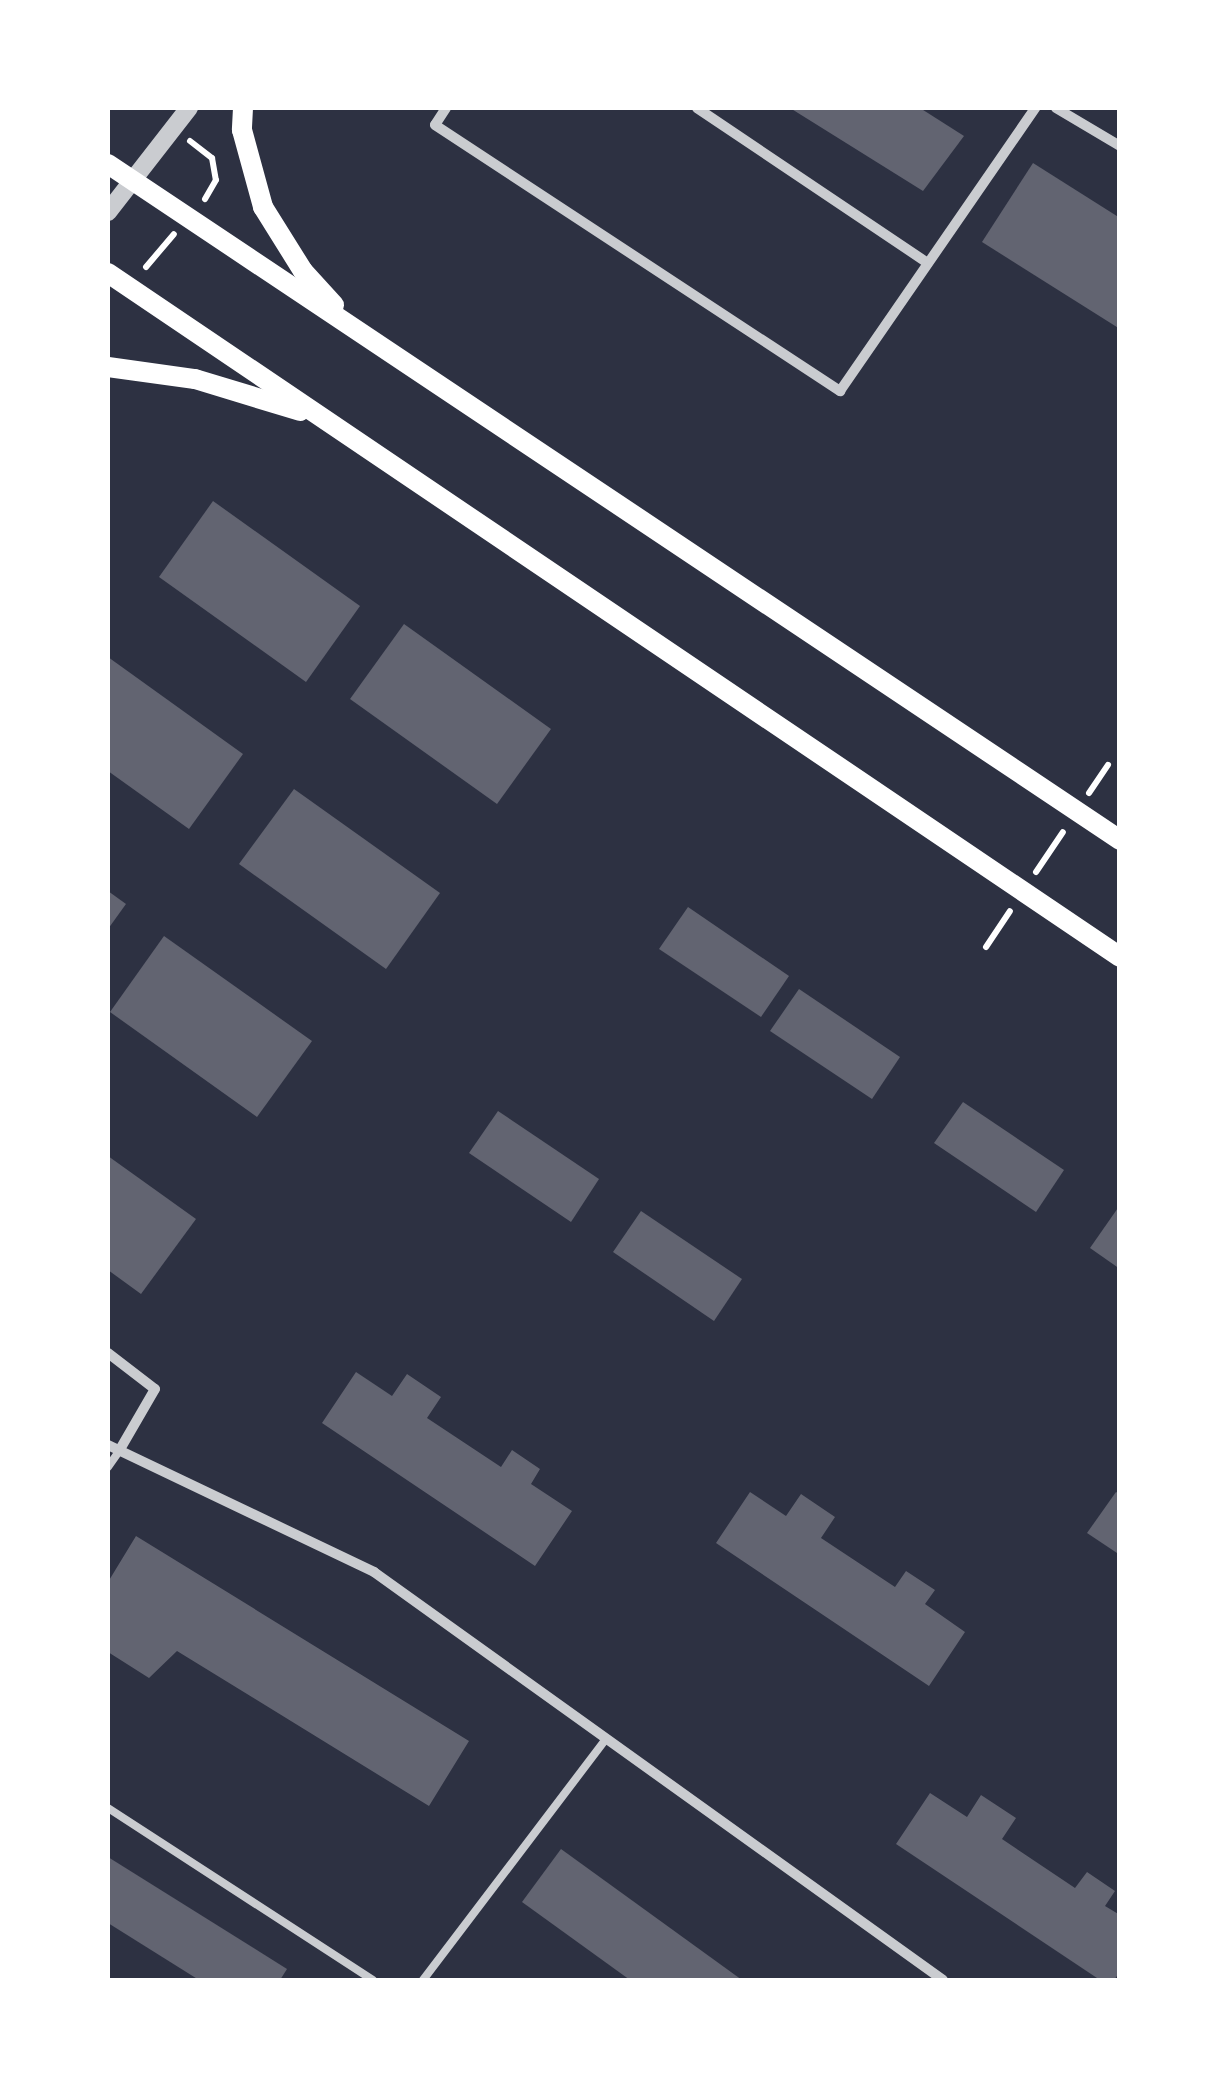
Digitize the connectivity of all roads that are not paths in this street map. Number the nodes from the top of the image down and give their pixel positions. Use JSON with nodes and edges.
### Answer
{"nodes":[{"id":1,"x":190,"y":108,"type":"edge"},
{"id":2,"x":244,"y":108,"type":"edge"},
{"id":3,"x":446,"y":108,"type":"edge"},
{"id":4,"x":697,"y":108,"type":"edge"},
{"id":5,"x":1035,"y":108,"type":"edge"},
{"id":6,"x":1056,"y":108,"type":"edge"},
{"id":7,"x":1120,"y":146,"type":"edge"},
{"id":8,"x":108,"y":164,"type":"edge"},
{"id":9,"x":134,"y":181,"type":"junction"},
{"id":10,"x":108,"y":212,"type":"edge"},
{"id":11,"x":928,"y":263,"type":"junction"},
{"id":12,"x":108,"y":272,"type":"edge"},
{"id":13,"x":355,"y":329,"type":"junction"},
{"id":14,"x":108,"y":366,"type":"edge"},
{"id":15,"x":322,"y":418,"type":"junction"},
{"id":16,"x":1120,"y":840,"type":"edge"},
{"id":17,"x":1120,"y":957,"type":"edge"},
{"id":18,"x":108,"y":1353,"type":"edge"},
{"id":19,"x":108,"y":1445,"type":"edge"},
{"id":20,"x":120,"y":1451,"type":"junction"},
{"id":21,"x":108,"y":1467,"type":"edge"},
{"id":22,"x":606,"y":1739,"type":"junction"},
{"id":23,"x":108,"y":1808,"type":"edge"},
{"id":24,"x":373,"y":1980,"type":"edge"},
{"id":25,"x":423,"y":1980,"type":"edge"},
{"id":26,"x":943,"y":1980,"type":"edge"}],
"edges":[{"from":1,"to":9,"type":"street"},
{"from":2,"to":13,"type":"main road"},
{"from":3,"to":11,"type":"street"},
{"from":4,"to":11,"type":"street"},
{"from":5,"to":11,"type":"street"},
{"from":6,"to":7,"type":"street"},
{"from":8,"to":9,"type":"main road"},
{"from":9,"to":10,"type":"street"},
{"from":9,"to":13,"type":"main road"},
{"from":12,"to":15,"type":"main road"},
{"from":13,"to":16,"type":"main road"},
{"from":14,"to":15,"type":"main road"},
{"from":15,"to":17,"type":"main road"},
{"from":18,"to":20,"type":"street"},
{"from":19,"to":20,"type":"street"},
{"from":20,"to":21,"type":"lane"},
{"from":20,"to":22,"type":"street"},
{"from":22,"to":25,"type":"lane"},
{"from":22,"to":26,"type":"street"},
{"from":23,"to":24,"type":"lane"}]}
